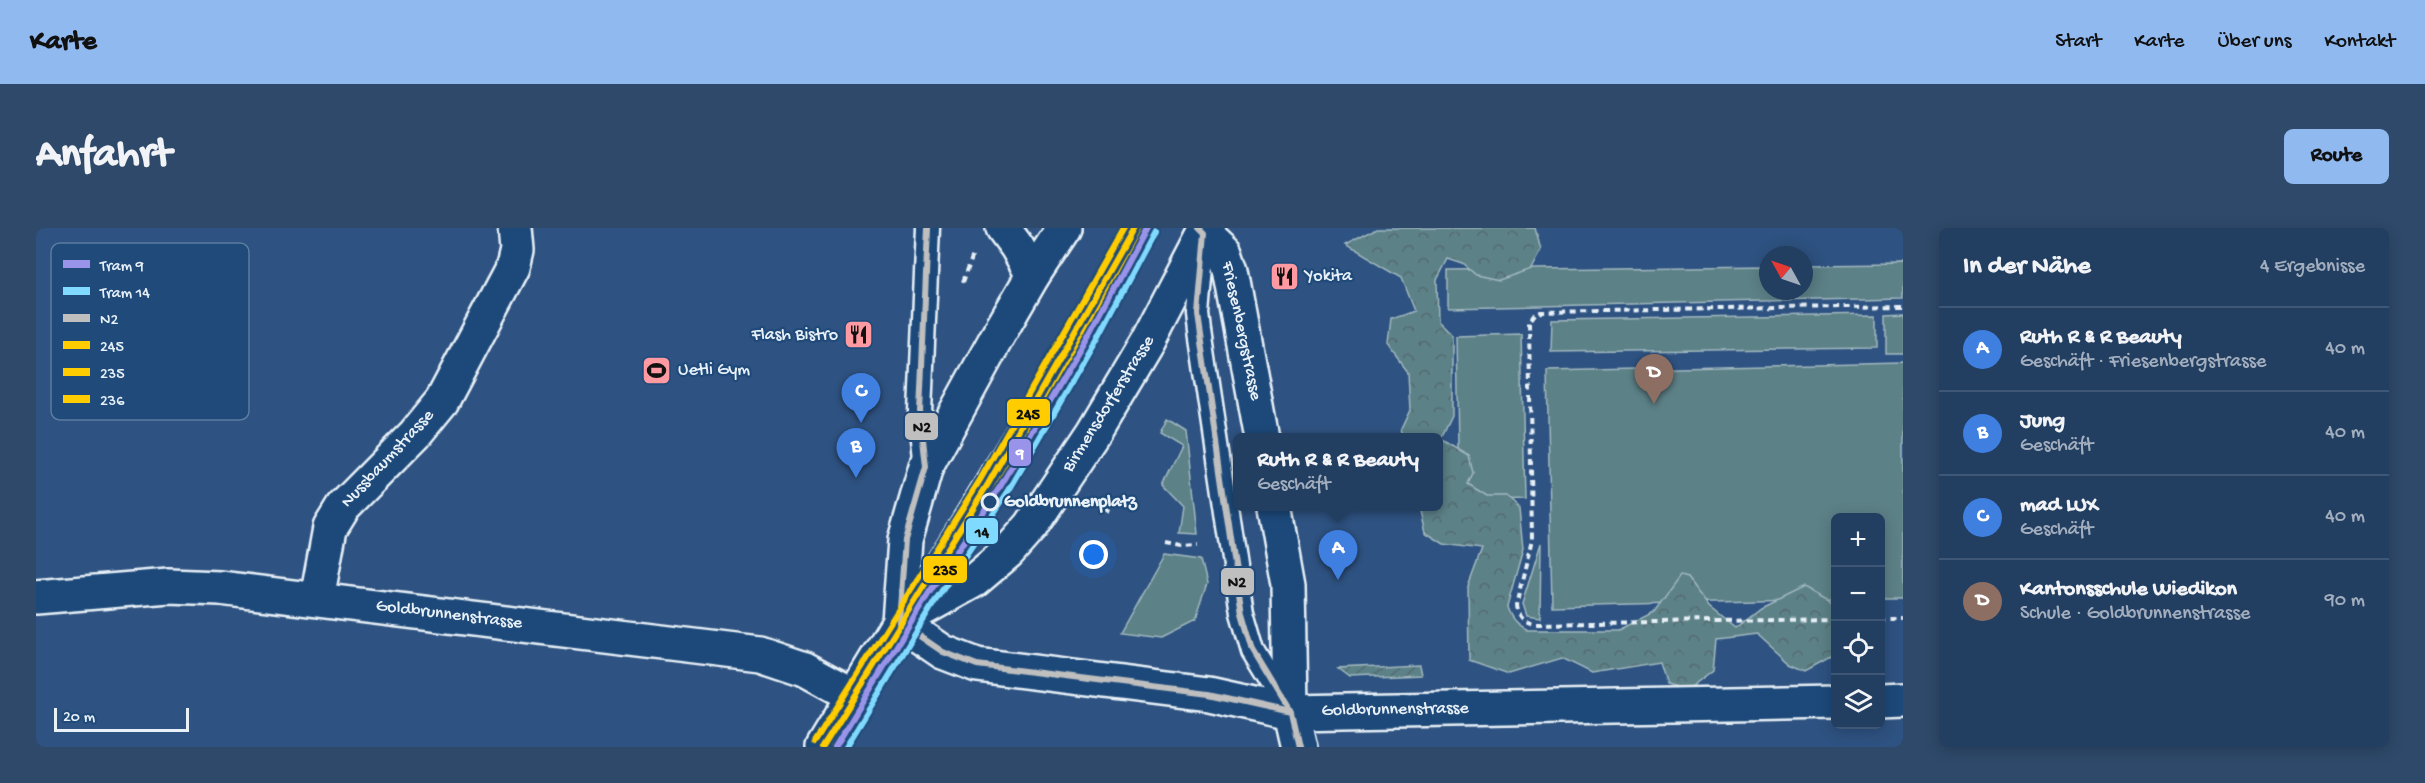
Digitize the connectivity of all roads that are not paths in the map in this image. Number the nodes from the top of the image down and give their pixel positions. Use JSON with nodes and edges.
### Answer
{"nodes":[{"id":1,"x":516,"y":228,"type":"edge"},
{"id":2,"x":928,"y":228,"type":"edge"},
{"id":3,"x":1003,"y":228,"type":"edge"},
{"id":4,"x":1064,"y":228,"type":"edge"},
{"id":5,"x":1133,"y":228,"type":"edge"},
{"id":6,"x":1204,"y":230,"type":"edge"},
{"id":7,"x":1033,"y":275,"type":"junction"},
{"id":8,"x":1261,"y":433,"type":"edge"},
{"id":9,"x":926,"y":467,"type":"junction"},
{"id":10,"x":1275,"y":511,"type":"edge"},
{"id":11,"x":36,"y":597,"type":"edge"},
{"id":12,"x":317,"y":599,"type":"junction"},
{"id":13,"x":899,"y":622,"type":"junction"},
{"id":14,"x":853,"y":695,"type":"junction"},
{"id":15,"x":1903,"y":700,"type":"edge"},
{"id":16,"x":1885,"y":701,"type":"edge"},
{"id":17,"x":1831,"y":702,"type":"edge"},
{"id":18,"x":1290,"y":712,"type":"junction"},
{"id":19,"x":823,"y":747,"type":"edge"},
{"id":20,"x":1298,"y":747,"type":"edge"}],
"edges":[{"from":1,"to":12,"type":"street","name":"Nussbaumstrasse"},
{"from":2,"to":9,"type":"lane"},
{"from":3,"to":7,"type":"street"},
{"from":4,"to":7,"type":"street","name":"Birmensdorferstrasse"},
{"from":5,"to":13,"type":"lane","name":"Birmensdorferstrasse"},
{"from":6,"to":8,"type":"street","name":"Friesenbergstrasse"},
{"from":6,"to":13,"type":"street","name":"Birmensdorferstrasse"},
{"from":6,"to":18,"type":"lane"},
{"from":7,"to":9,"type":"street","name":"Birmensdorferstrasse"},
{"from":9,"to":13,"type":"street","name":"Birmensdorferstrasse"},
{"from":10,"to":18,"type":"street"},
{"from":11,"to":12,"type":"street","name":"Goldbrunnenstrasse"},
{"from":12,"to":14,"type":"street","name":"Goldbrunnenstrasse"},
{"from":13,"to":14,"type":"street","name":"Birmensdorferstrasse"},
{"from":13,"to":18,"type":"street","name":"Goldbrunnenstrasse"},
{"from":14,"to":19,"type":"street","name":"Birmensdorferstrasse"},
{"from":15,"to":16,"type":"street"},
{"from":17,"to":18,"type":"street","name":"Goldbrunnenstrasse"},
{"from":18,"to":20,"type":"street"}]}
